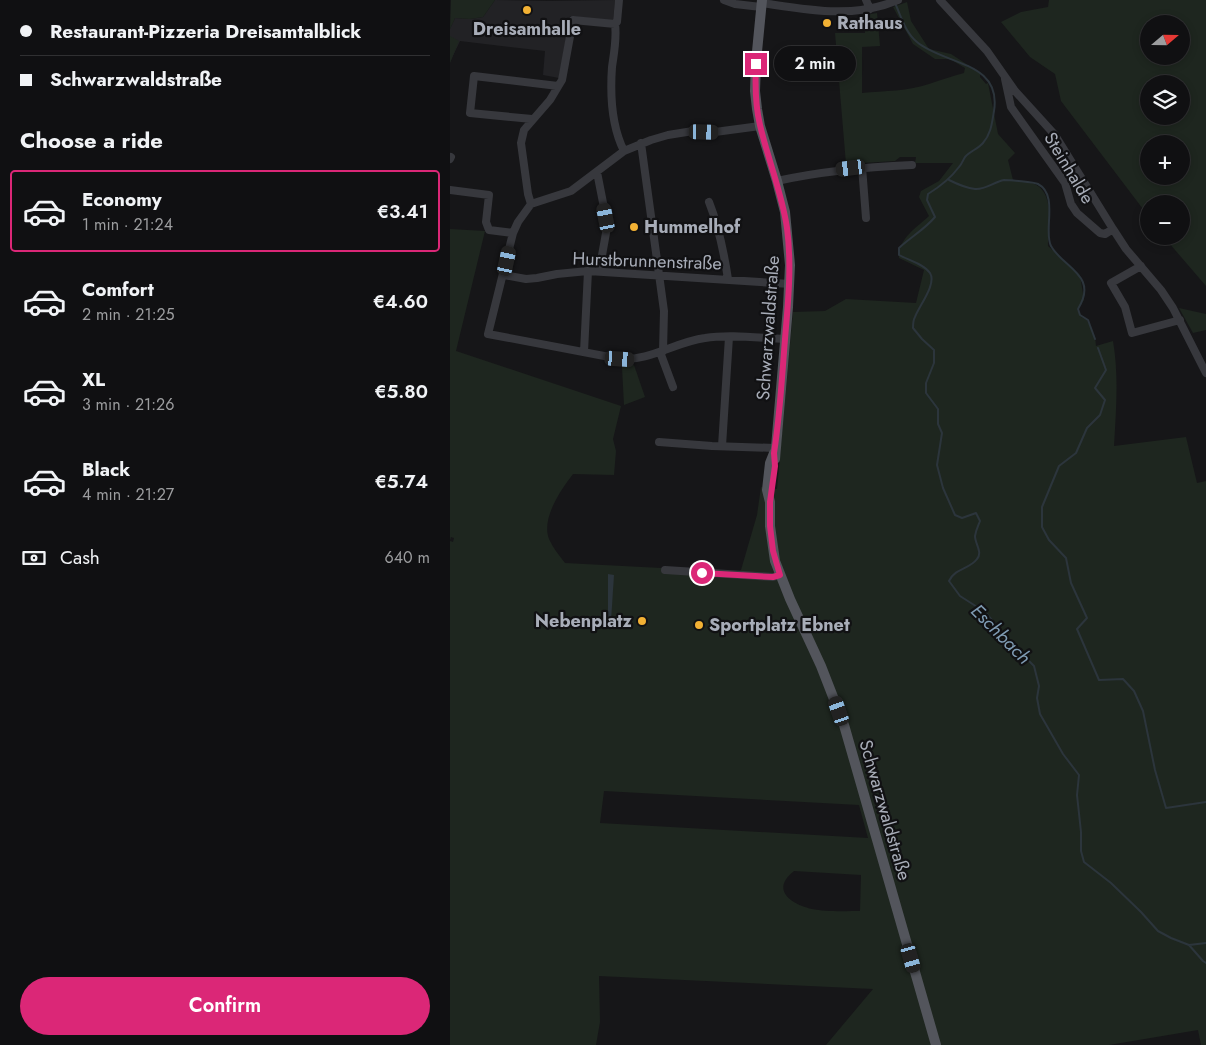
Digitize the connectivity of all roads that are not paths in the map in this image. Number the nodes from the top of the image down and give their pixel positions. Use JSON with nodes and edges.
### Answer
{"nodes":[{"id":1,"x":619,"y":0,"type":"edge"},
{"id":2,"x":724,"y":0,"type":"edge"},
{"id":3,"x":866,"y":0,"type":"edge"},
{"id":4,"x":898,"y":0,"type":"edge"},
{"id":5,"x":940,"y":0,"type":"edge"},
{"id":6,"x":762,"y":3,"type":"edge"},
{"id":7,"x":870,"y":9,"type":"junction"},
{"id":8,"x":615,"y":24,"type":"junction"},
{"id":9,"x":1003,"y":73,"type":"junction"},
{"id":10,"x":558,"y":86,"type":"junction"},
{"id":11,"x":532,"y":119,"type":"junction"},
{"id":12,"x":760,"y":126,"type":"junction"},
{"id":13,"x":642,"y":143,"type":"junction"},
{"id":14,"x":624,"y":151,"type":"junction"},
{"id":15,"x":912,"y":165,"type":"dead end"},
{"id":16,"x":862,"y":167,"type":"junction"},
{"id":17,"x":597,"y":172,"type":"junction"},
{"id":18,"x":777,"y":181,"type":"junction"},
{"id":19,"x":450,"y":190,"type":"edge"},
{"id":20,"x":709,"y":202,"type":"dead end"},
{"id":21,"x":531,"y":204,"type":"junction"},
{"id":22,"x":866,"y":218,"type":"dead end"},
{"id":23,"x":1113,"y":229,"type":"junction"},
{"id":24,"x":513,"y":233,"type":"junction"},
{"id":25,"x":1142,"y":266,"type":"junction"},
{"id":26,"x":588,"y":271,"type":"junction"},
{"id":27,"x":600,"y":272,"type":"junction"},
{"id":28,"x":504,"y":275,"type":"junction"},
{"id":29,"x":660,"y":275,"type":"junction"},
{"id":30,"x":728,"y":279,"type":"junction"},
{"id":31,"x":790,"y":284,"type":"junction"},
{"id":32,"x":1180,"y":320,"type":"junction"},
{"id":33,"x":729,"y":337,"type":"junction"},
{"id":34,"x":785,"y":339,"type":"junction"},
{"id":35,"x":662,"y":351,"type":"junction"},
{"id":36,"x":584,"y":352,"type":"junction"},
{"id":37,"x":1206,"y":373,"type":"edge"},
{"id":38,"x":673,"y":387,"type":"dead end"},
{"id":39,"x":659,"y":442,"type":"dead end"},
{"id":40,"x":722,"y":446,"type":"junction"},
{"id":41,"x":774,"y":451,"type":"junction"},
{"id":42,"x":665,"y":570,"type":"dead end"},
{"id":43,"x":780,"y":575,"type":"junction"},
{"id":44,"x":936,"y":1045,"type":"edge"}],
"edges":[{"from":1,"to":8,"type":"street"},
{"from":2,"to":6,"type":"street"},
{"from":3,"to":7,"type":"street"},
{"from":4,"to":7,"type":"street"},
{"from":5,"to":9,"type":"street","name":"Steinhalde"},
{"from":6,"to":7,"type":"street"},
{"from":6,"to":12,"type":"main road","name":"Schwarzwaldstraße"},
{"from":8,"to":10,"type":"street"},
{"from":8,"to":14,"type":"street"},
{"from":9,"to":23,"type":"street","name":"Steinhalde"},
{"from":9,"to":23,"type":"street","name":"Steinhalde"},
{"from":10,"to":11,"type":"street"},
{"from":10,"to":11,"type":"street"},
{"from":11,"to":21,"type":"street"},
{"from":12,"to":13,"type":"street"},
{"from":12,"to":18,"type":"main road","name":"Schwarzwaldstraße"},
{"from":13,"to":14,"type":"street"},
{"from":13,"to":29,"type":"street"},
{"from":14,"to":17,"type":"street"},
{"from":15,"to":16,"type":"street"},
{"from":16,"to":18,"type":"street"},
{"from":16,"to":22,"type":"street"},
{"from":17,"to":21,"type":"street"},
{"from":17,"to":27,"type":"street"},
{"from":18,"to":31,"type":"main road","name":"Schwarzwaldstraße"},
{"from":19,"to":24,"type":"street"},
{"from":20,"to":30,"type":"street"},
{"from":21,"to":24,"type":"street"},
{"from":23,"to":25,"type":"street","name":"Steinhalde"},
{"from":24,"to":28,"type":"street"},
{"from":25,"to":32,"type":"street","name":"Steinhalde"},
{"from":25,"to":32,"type":"street"},
{"from":26,"to":27,"type":"street","name":"Hurstbrunnenstraße"},
{"from":26,"to":28,"type":"street","name":"Hurstbrunnenstraße"},
{"from":26,"to":36,"type":"street"},
{"from":27,"to":29,"type":"street","name":"Hurstbrunnenstraße"},
{"from":28,"to":36,"type":"street"},
{"from":29,"to":30,"type":"street","name":"Hurstbrunnenstraße"},
{"from":29,"to":35,"type":"street"},
{"from":30,"to":31,"type":"street","name":"Hurstbrunnenstraße"},
{"from":31,"to":34,"type":"main road","name":"Schwarzwaldstraße"},
{"from":32,"to":37,"type":"street","name":"Steinhalde"},
{"from":33,"to":34,"type":"street"},
{"from":33,"to":35,"type":"street"},
{"from":33,"to":40,"type":"street"},
{"from":34,"to":41,"type":"main road","name":"Schwarzwaldstraße"},
{"from":35,"to":36,"type":"street"},
{"from":35,"to":38,"type":"street"},
{"from":39,"to":40,"type":"street"},
{"from":40,"to":41,"type":"street"},
{"from":41,"to":43,"type":"main road","name":"Schwarzwaldstraße"},
{"from":42,"to":43,"type":"street"},
{"from":43,"to":44,"type":"main road","name":"Schwarzwaldstraße"}]}
